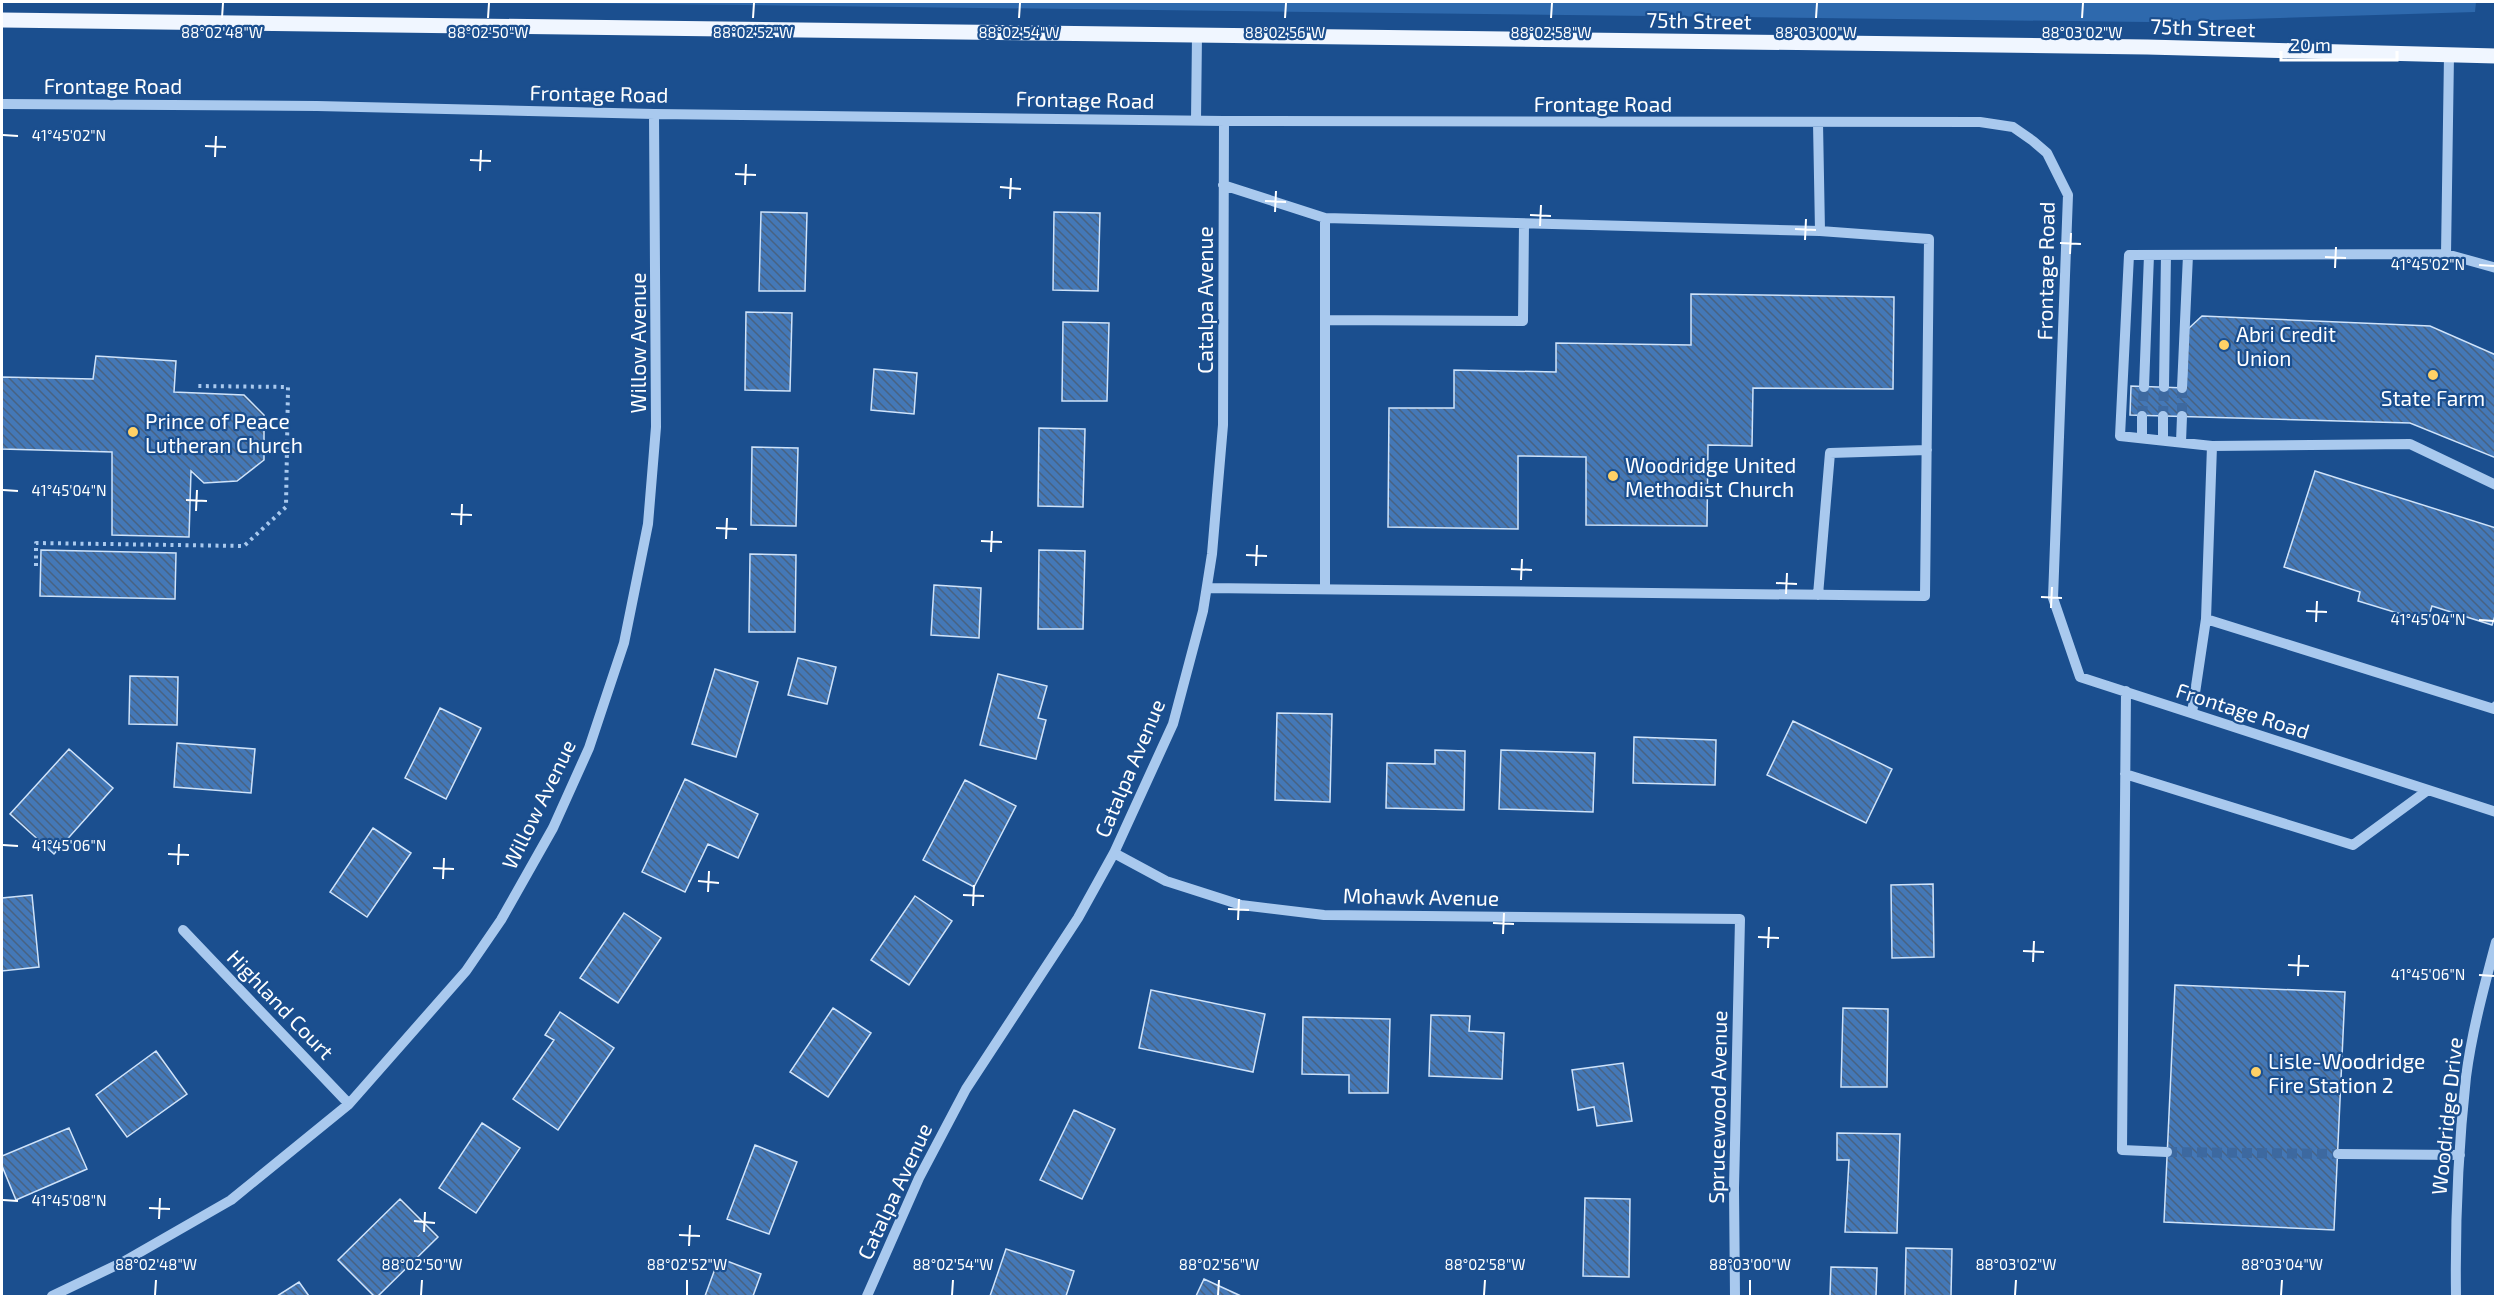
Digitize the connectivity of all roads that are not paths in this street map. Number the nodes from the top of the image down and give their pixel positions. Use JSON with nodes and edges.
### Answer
{"nodes":[{"id":1,"x":2,"y":20,"type":"edge"},
{"id":2,"x":1197,"y":35,"type":"junction"},
{"id":3,"x":2449,"y":55,"type":"junction"},
{"id":4,"x":2496,"y":56,"type":"edge"},
{"id":5,"x":2,"y":104,"type":"edge"},
{"id":6,"x":654,"y":114,"type":"junction"},
{"id":7,"x":1196,"y":120,"type":"junction"},
{"id":8,"x":1224,"y":121,"type":"junction"},
{"id":9,"x":1818,"y":123,"type":"junction"},
{"id":10,"x":1223,"y":185,"type":"junction"},
{"id":11,"x":1325,"y":218,"type":"junction"},
{"id":12,"x":1524,"y":224,"type":"junction"},
{"id":13,"x":1820,"y":231,"type":"junction"},
{"id":14,"x":2446,"y":254,"type":"junction"},
{"id":15,"x":2149,"y":255,"type":"junction"},
{"id":16,"x":2166,"y":255,"type":"junction"},
{"id":17,"x":2188,"y":255,"type":"junction"},
{"id":18,"x":2496,"y":268,"type":"edge"},
{"id":19,"x":1325,"y":320,"type":"junction"},
{"id":20,"x":2144,"y":387,"type":"tunnel mouth"},
{"id":21,"x":2164,"y":387,"type":"tunnel mouth"},
{"id":22,"x":2182,"y":388,"type":"tunnel mouth"},
{"id":23,"x":2142,"y":416,"type":"tunnel mouth"},
{"id":24,"x":2163,"y":416,"type":"tunnel mouth"},
{"id":25,"x":2182,"y":416,"type":"tunnel mouth"},
{"id":26,"x":2142,"y":438,"type":"junction"},
{"id":27,"x":2163,"y":440,"type":"junction"},
{"id":28,"x":2181,"y":442,"type":"junction"},
{"id":29,"x":2212,"y":446,"type":"junction"},
{"id":30,"x":1927,"y":450,"type":"junction"},
{"id":31,"x":2496,"y":485,"type":"edge"},
{"id":32,"x":1207,"y":588,"type":"junction"},
{"id":33,"x":1325,"y":589,"type":"junction"},
{"id":34,"x":1818,"y":595,"type":"junction"},
{"id":35,"x":2206,"y":619,"type":"junction"},
{"id":36,"x":2126,"y":691,"type":"junction"},
{"id":37,"x":2496,"y":706,"type":"edge"},
{"id":38,"x":2192,"y":713,"type":"junction"},
{"id":39,"x":2125,"y":774,"type":"junction"},
{"id":40,"x":2428,"y":790,"type":"junction"},
{"id":41,"x":2496,"y":812,"type":"edge"},
{"id":42,"x":1114,"y":853,"type":"junction"},
{"id":43,"x":1740,"y":919,"type":"joint"},
{"id":44,"x":183,"y":930,"type":"dead end"},
{"id":45,"x":2496,"y":942,"type":"edge"},
{"id":46,"x":349,"y":1104,"type":"junction"},
{"id":47,"x":2168,"y":1152,"type":"tunnel mouth"},
{"id":48,"x":2338,"y":1154,"type":"tunnel mouth"},
{"id":49,"x":2460,"y":1155,"type":"junction"},
{"id":50,"x":64,"y":1294,"type":"edge"},
{"id":51,"x":52,"y":1296,"type":"edge"},
{"id":52,"x":867,"y":1296,"type":"edge"},
{"id":53,"x":1735,"y":1296,"type":"edge"},
{"id":54,"x":2456,"y":1296,"type":"edge"}],
"edges":[{"from":1,"to":2,"type":"main road","name":"75th Street"},
{"from":2,"to":3,"type":"main road","name":"75th Street"},
{"from":2,"to":7,"type":"street"},
{"from":3,"to":4,"type":"main road","name":"75th Street"},
{"from":3,"to":14,"type":"street"},
{"from":5,"to":6,"type":"street","name":"Frontage Road"},
{"from":6,"to":7,"type":"street","name":"Frontage Road"},
{"from":6,"to":46,"type":"street","name":"Willow Avenue"},
{"from":7,"to":8,"type":"street"},
{"from":8,"to":9,"type":"street","name":"Frontage Road"},
{"from":8,"to":10,"type":"street","name":"Catalpa Avenue"},
{"from":9,"to":13,"type":"street"},
{"from":9,"to":36,"type":"street","name":"Frontage Road"},
{"from":10,"to":11,"type":"street"},
{"from":10,"to":32,"type":"street","name":"Catalpa Avenue"},
{"from":11,"to":12,"type":"street"},
{"from":11,"to":19,"type":"street"},
{"from":12,"to":13,"type":"street"},
{"from":12,"to":19,"type":"street"},
{"from":13,"to":30,"type":"street"},
{"from":14,"to":17,"type":"street"},
{"from":14,"to":18,"type":"street"},
{"from":15,"to":16,"type":"street"},
{"from":15,"to":20,"type":"street"},
{"from":15,"to":26,"type":"street"},
{"from":16,"to":17,"type":"street"},
{"from":16,"to":21,"type":"street"},
{"from":17,"to":22,"type":"street"},
{"from":19,"to":33,"type":"street"},
{"from":23,"to":26,"type":"street"},
{"from":24,"to":27,"type":"street"},
{"from":25,"to":28,"type":"street"},
{"from":26,"to":27,"type":"street"},
{"from":27,"to":28,"type":"street"},
{"from":28,"to":29,"type":"street"},
{"from":29,"to":31,"type":"street"},
{"from":29,"to":35,"type":"street"},
{"from":30,"to":34,"type":"street"},
{"from":30,"to":34,"type":"street"},
{"from":32,"to":33,"type":"street"},
{"from":32,"to":42,"type":"street","name":"Catalpa Avenue"},
{"from":33,"to":34,"type":"street"},
{"from":35,"to":37,"type":"street"},
{"from":35,"to":38,"type":"street"},
{"from":36,"to":38,"type":"street","name":"Frontage Road"},
{"from":36,"to":39,"type":"street"},
{"from":38,"to":40,"type":"street","name":"Frontage Road"},
{"from":39,"to":40,"type":"street"},
{"from":39,"to":47,"type":"street"},
{"from":40,"to":41,"type":"street","name":"Frontage Road"},
{"from":42,"to":43,"type":"street","name":"Mohawk Avenue"},
{"from":42,"to":52,"type":"street","name":"Catalpa Avenue"},
{"from":43,"to":53,"type":"street","name":"Sprucewood Avenue"},
{"from":44,"to":46,"type":"street","name":"Highland Court"},
{"from":45,"to":49,"type":"street","name":"Woodridge Drive"},
{"from":46,"to":50,"type":"street","name":"Willow Avenue"},
{"from":48,"to":49,"type":"street"},
{"from":49,"to":54,"type":"street","name":"Woodridge Drive"},
{"from":50,"to":51,"type":"street","name":"Willow Avenue"}]}
